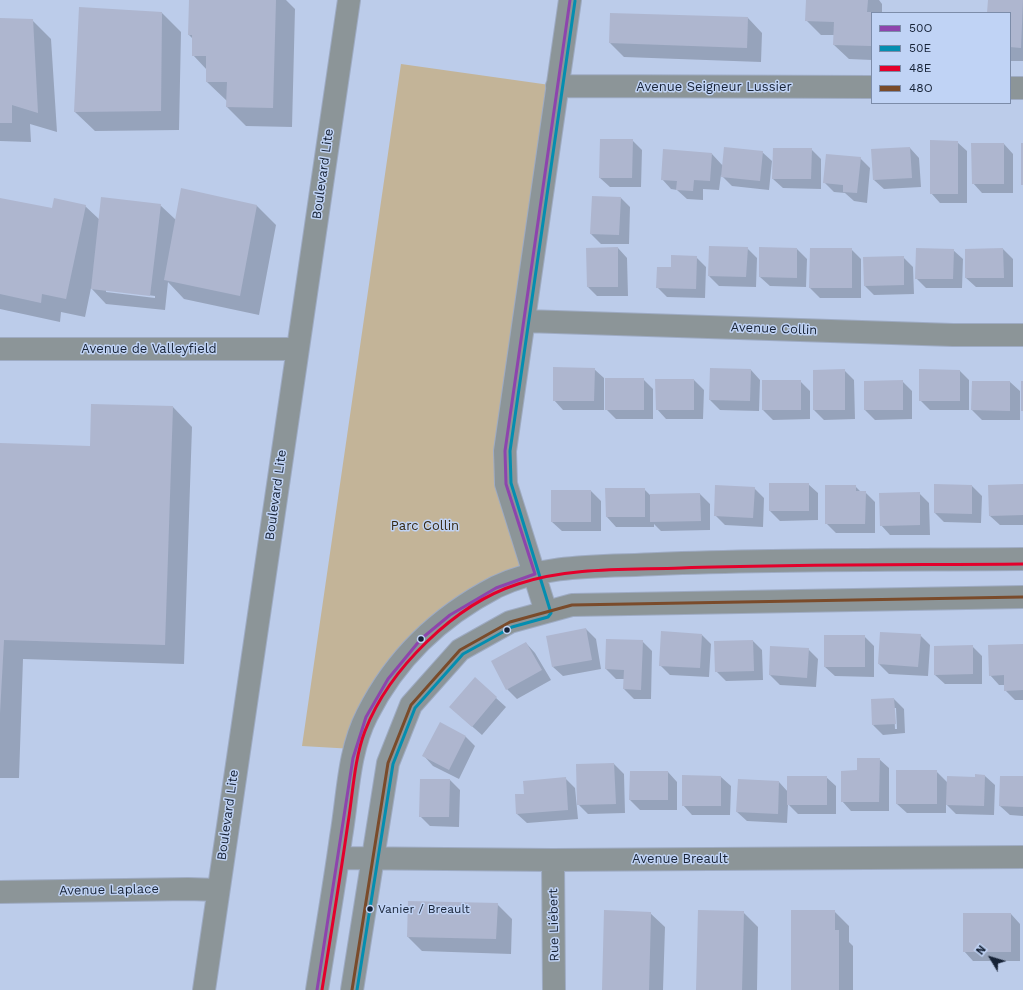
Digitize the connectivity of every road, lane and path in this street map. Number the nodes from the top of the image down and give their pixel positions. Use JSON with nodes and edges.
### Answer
{"nodes":[{"id":1,"x":349,"y":0,"type":"edge"},
{"id":2,"x":570,"y":0,"type":"edge"},
{"id":3,"x":557,"y":86,"type":"junction"},
{"id":4,"x":871,"y":87,"type":"edge"},
{"id":5,"x":1011,"y":88,"type":"edge"},
{"id":6,"x":1023,"y":88,"type":"edge"},
{"id":7,"x":525,"y":321,"type":"junction"},
{"id":8,"x":1023,"y":335,"type":"edge"},
{"id":9,"x":0,"y":349,"type":"edge"},
{"id":10,"x":297,"y":349,"type":"junction"},
{"id":11,"x":1023,"y":559,"type":"edge"},
{"id":12,"x":535,"y":574,"type":"junction"},
{"id":13,"x":1023,"y":597,"type":"edge"},
{"id":14,"x":546,"y":612,"type":"junction"},
{"id":15,"x":1023,"y":857,"type":"edge"},
{"id":16,"x":338,"y":858,"type":"junction"},
{"id":17,"x":372,"y":859,"type":"junction"},
{"id":18,"x":553,"y":860,"type":"junction"},
{"id":19,"x":218,"y":890,"type":"junction"},
{"id":20,"x":0,"y":892,"type":"edge"},
{"id":21,"x":204,"y":990,"type":"edge"},
{"id":22,"x":317,"y":990,"type":"edge"},
{"id":23,"x":352,"y":990,"type":"edge"},
{"id":24,"x":554,"y":990,"type":"edge"}],
"edges":[{"from":1,"to":10,"type":"street","name":"Boulevard Lite"},
{"from":2,"to":3,"type":"street"},
{"from":3,"to":4,"type":"street","name":"Avenue Seigneur Lussier"},
{"from":3,"to":7,"type":"street"},
{"from":5,"to":6,"type":"street"},
{"from":7,"to":8,"type":"street","name":"Avenue Collin"},
{"from":7,"to":12,"type":"street"},
{"from":9,"to":10,"type":"street","name":"Avenue de Valleyfield"},
{"from":10,"to":19,"type":"street","name":"Boulevard Lite"},
{"from":11,"to":12,"type":"street"},
{"from":12,"to":14,"type":"street"},
{"from":12,"to":16,"type":"street"},
{"from":13,"to":14,"type":"street"},
{"from":14,"to":17,"type":"street"},
{"from":15,"to":18,"type":"street","name":"Avenue Breault"},
{"from":16,"to":17,"type":"street","name":"Avenue Breault"},
{"from":16,"to":22,"type":"street"},
{"from":17,"to":18,"type":"street","name":"Avenue Breault"},
{"from":17,"to":23,"type":"street"},
{"from":18,"to":24,"type":"street","name":"Rue Liébert"},
{"from":19,"to":20,"type":"street","name":"Avenue Laplace"},
{"from":19,"to":21,"type":"street","name":"Boulevard Lite"}]}
